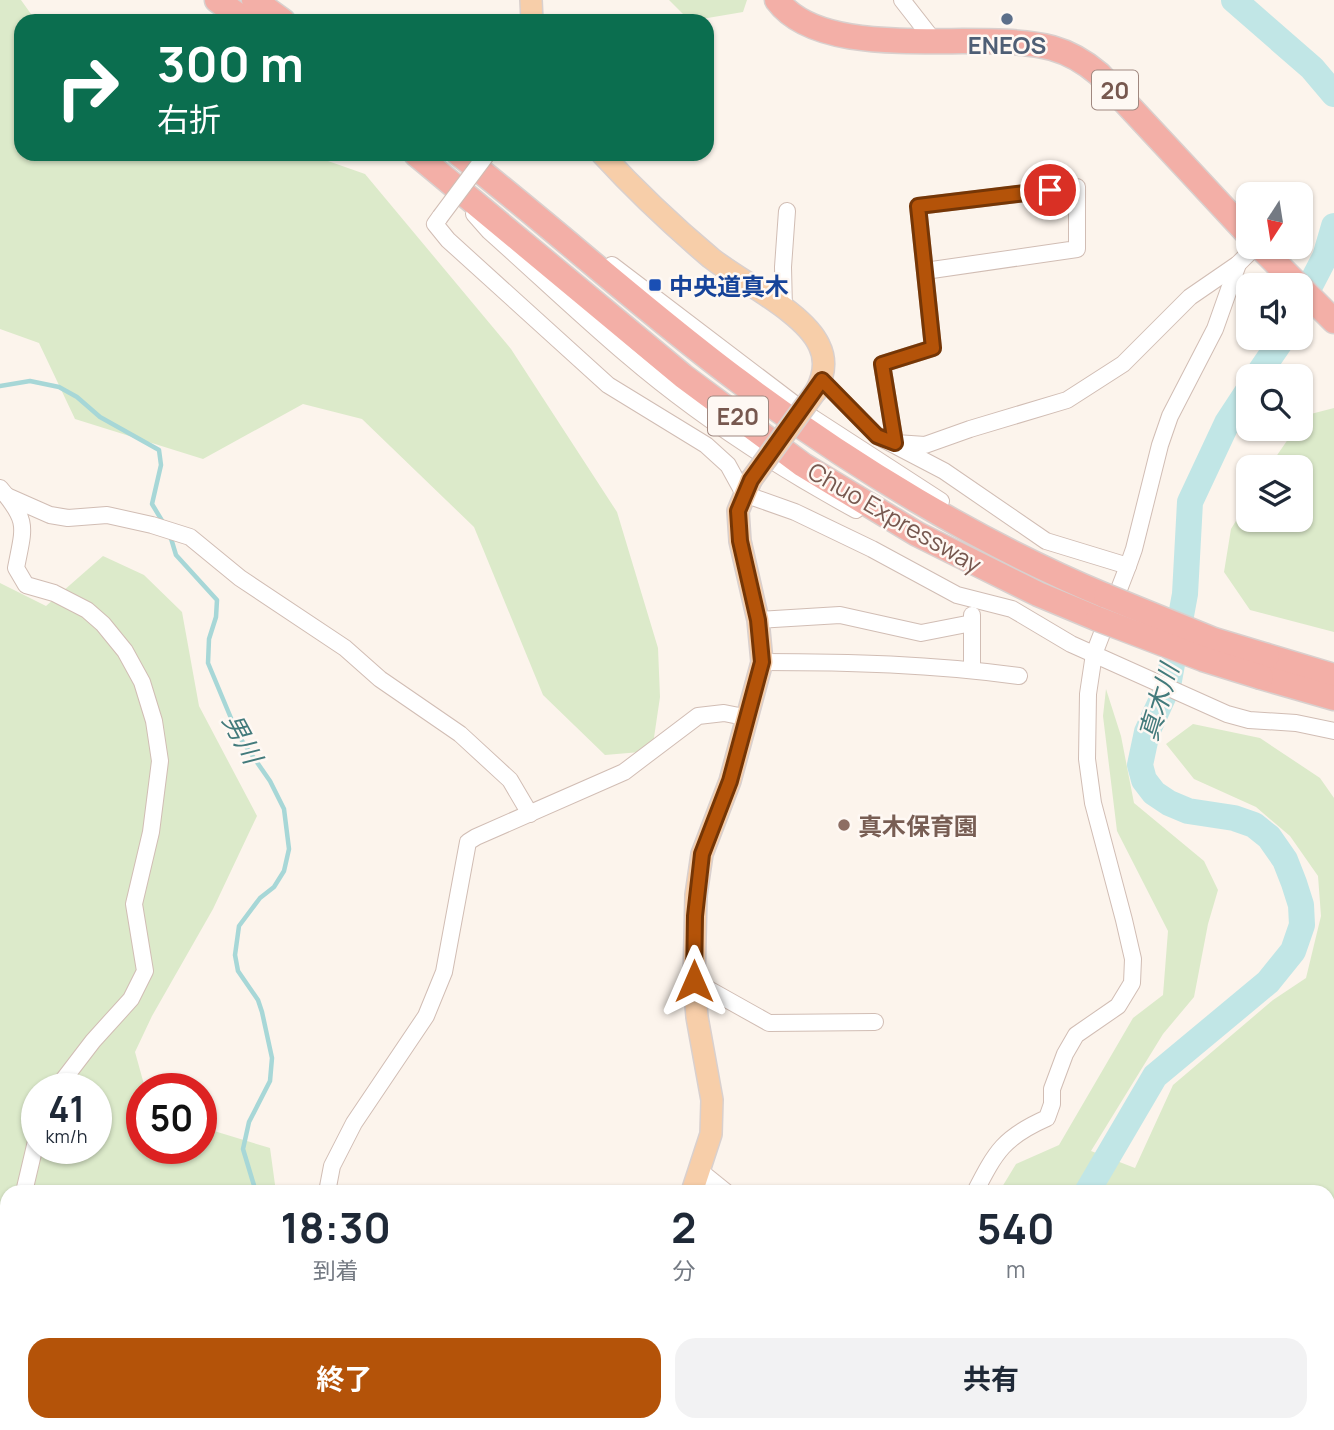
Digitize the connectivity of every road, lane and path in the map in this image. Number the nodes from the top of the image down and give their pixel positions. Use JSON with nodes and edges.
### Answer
{"nodes":[{"id":1,"x":217,"y":0,"type":"edge"},
{"id":2,"x":254,"y":0,"type":"edge"},
{"id":3,"x":778,"y":0,"type":"edge"},
{"id":4,"x":902,"y":0,"type":"edge"},
{"id":5,"x":236,"y":14,"type":"edge"},
{"id":6,"x":273,"y":14,"type":"edge"},
{"id":7,"x":934,"y":41,"type":"junction"},
{"id":8,"x":425,"y":161,"type":"edge"},
{"id":9,"x":468,"y":161,"type":"edge"},
{"id":10,"x":482,"y":161,"type":"edge"},
{"id":11,"x":608,"y":161,"type":"edge"},
{"id":12,"x":787,"y":211,"type":"dead end"},
{"id":13,"x":1236,"y":221,"type":"edge"},
{"id":14,"x":1246,"y":259,"type":"edge"},
{"id":15,"x":1270,"y":259,"type":"edge"},
{"id":16,"x":1238,"y":264,"type":"junction"},
{"id":17,"x":925,"y":271,"type":"junction"},
{"id":18,"x":1285,"y":273,"type":"edge"},
{"id":19,"x":1313,"y":300,"type":"edge"},
{"id":20,"x":784,"y":309,"type":"junction"},
{"id":21,"x":1333,"y":321,"type":"edge"},
{"id":22,"x":819,"y":385,"type":"junction"},
{"id":23,"x":892,"y":443,"type":"junction"},
{"id":24,"x":748,"y":487,"type":"junction"},
{"id":25,"x":4,"y":492,"type":"edge"},
{"id":26,"x":1128,"y":566,"type":"junction"},
{"id":27,"x":972,"y":598,"type":"junction"},
{"id":28,"x":758,"y":620,"type":"junction"},
{"id":29,"x":972,"y":623,"type":"junction"},
{"id":30,"x":1094,"y":654,"type":"junction"},
{"id":31,"x":762,"y":662,"type":"junction"},
{"id":32,"x":1264,"y":666,"type":"junction"},
{"id":33,"x":972,"y":670,"type":"junction"},
{"id":34,"x":1019,"y":676,"type":"dead end"},
{"id":35,"x":1334,"y":676,"type":"edge"},
{"id":36,"x":1334,"y":698,"type":"edge"},
{"id":37,"x":749,"y":718,"type":"junction"},
{"id":38,"x":1334,"y":731,"type":"edge"},
{"id":39,"x":530,"y":814,"type":"junction"},
{"id":40,"x":694,"y":981,"type":"junction"},
{"id":41,"x":875,"y":1021,"type":"dead end"},
{"id":42,"x":68,"y":1073,"type":"edge"},
{"id":43,"x":31,"y":1164,"type":"edge"},
{"id":44,"x":700,"y":1171,"type":"junction"},
{"id":45,"x":26,"y":1185,"type":"edge"},
{"id":46,"x":328,"y":1185,"type":"edge"},
{"id":47,"x":695,"y":1185,"type":"edge"},
{"id":48,"x":717,"y":1185,"type":"edge"},
{"id":49,"x":979,"y":1185,"type":"edge"}],
"edges":[{"from":1,"to":5,"type":"highway"},
{"from":2,"to":6,"type":"highway"},
{"from":3,"to":7,"type":"highway","number":"20"},
{"from":4,"to":7,"type":"street"},
{"from":7,"to":13,"type":"highway","number":"20"},
{"from":8,"to":32,"type":"highway","name":"Chuo Expressway","number":"E20","bridge":true},
{"from":9,"to":32,"type":"highway","name":"Chuo Expressway","number":"E20","bridge":true},
{"from":10,"to":24,"type":"street","bridge":true},
{"from":11,"to":20,"type":"main road"},
{"from":12,"to":20,"type":"street"},
{"from":14,"to":16,"type":"street"},
{"from":15,"to":18,"type":"highway"},
{"from":16,"to":23,"type":"street"},
{"from":16,"to":26,"type":"street"},
{"from":17,"to":17,"type":"street"},
{"from":17,"to":23,"type":"street"},
{"from":19,"to":21,"type":"highway"},
{"from":20,"to":22,"type":"main road"},
{"from":22,"to":23,"type":"street"},
{"from":22,"to":24,"type":"main road","bridge":true},
{"from":23,"to":26,"type":"street"},
{"from":24,"to":27,"type":"street"},
{"from":24,"to":28,"type":"main road"},
{"from":25,"to":39,"type":"street"},
{"from":25,"to":42,"type":"street"},
{"from":26,"to":30,"type":"street"},
{"from":27,"to":29,"type":"street"},
{"from":27,"to":30,"type":"street"},
{"from":28,"to":29,"type":"street"},
{"from":28,"to":31,"type":"main road"},
{"from":29,"to":33,"type":"street"},
{"from":30,"to":38,"type":"street"},
{"from":30,"to":49,"type":"street"},
{"from":31,"to":33,"type":"street"},
{"from":31,"to":37,"type":"main road"},
{"from":32,"to":35,"type":"highway","name":"Chuo Expressway","number":"E20"},
{"from":32,"to":36,"type":"highway","name":"Chuo Expressway","number":"E20"},
{"from":33,"to":34,"type":"street"},
{"from":37,"to":39,"type":"street"},
{"from":37,"to":40,"type":"main road"},
{"from":39,"to":46,"type":"street"},
{"from":40,"to":41,"type":"street"},
{"from":40,"to":44,"type":"main road"},
{"from":43,"to":45,"type":"street"},
{"from":44,"to":47,"type":"main road"},
{"from":44,"to":48,"type":"street"}]}
